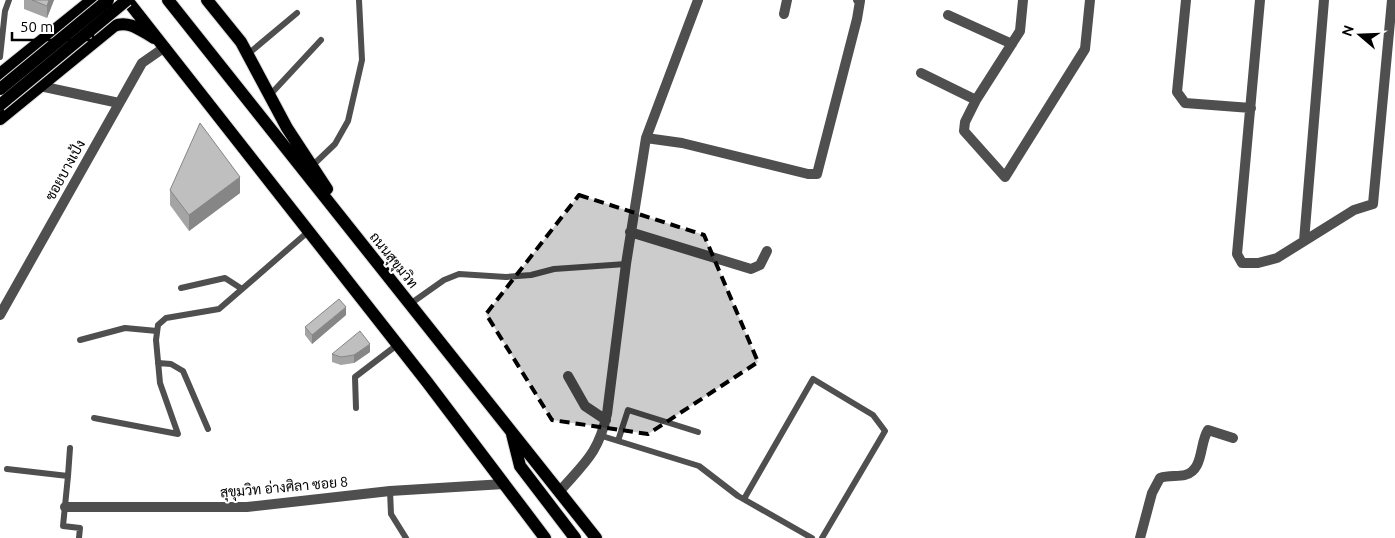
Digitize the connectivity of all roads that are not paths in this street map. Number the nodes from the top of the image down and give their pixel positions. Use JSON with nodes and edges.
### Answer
{"nodes":[{"id":1,"x":8,"y":0,"type":"edge"},
{"id":2,"x":92,"y":0,"type":"edge"},
{"id":3,"x":108,"y":0,"type":"edge"},
{"id":4,"x":127,"y":0,"type":"edge"},
{"id":5,"x":168,"y":0,"type":"edge"},
{"id":6,"x":207,"y":0,"type":"edge"},
{"id":7,"x":359,"y":0,"type":"edge"},
{"id":8,"x":698,"y":0,"type":"edge"},
{"id":9,"x":788,"y":0,"type":"edge"},
{"id":10,"x":858,"y":0,"type":"edge"},
{"id":11,"x":1023,"y":0,"type":"edge"},
{"id":12,"x":1090,"y":0,"type":"edge"},
{"id":13,"x":1186,"y":0,"type":"edge"},
{"id":14,"x":1260,"y":0,"type":"edge"},
{"id":15,"x":1324,"y":0,"type":"edge"},
{"id":16,"x":1392,"y":0,"type":"edge"},
{"id":17,"x":74,"y":14,"type":"junction"},
{"id":18,"x":297,"y":14,"type":"dead end"},
{"id":19,"x":784,"y":14,"type":"dead end"},
{"id":20,"x":948,"y":15,"type":"dead end"},
{"id":21,"x":97,"y":40,"type":"junction"},
{"id":22,"x":321,"y":40,"type":"dead end"},
{"id":23,"x":163,"y":44,"type":"junction"},
{"id":24,"x":1012,"y":44,"type":"junction"},
{"id":25,"x":248,"y":54,"type":"junction"},
{"id":26,"x":0,"y":57,"type":"edge"},
{"id":27,"x":921,"y":73,"type":"dead end"},
{"id":28,"x":0,"y":74,"type":"edge"},
{"id":29,"x":40,"y":86,"type":"junction"},
{"id":30,"x":0,"y":89,"type":"edge"},
{"id":31,"x":269,"y":96,"type":"junction"},
{"id":32,"x":976,"y":100,"type":"junction"},
{"id":33,"x":119,"y":103,"type":"junction"},
{"id":34,"x":0,"y":105,"type":"edge"},
{"id":35,"x":1251,"y":108,"type":"junction"},
{"id":36,"x":0,"y":119,"type":"edge"},
{"id":37,"x":646,"y":138,"type":"junction"},
{"id":38,"x":312,"y":166,"type":"junction"},
{"id":39,"x":309,"y":232,"type":"junction"},
{"id":40,"x":630,"y":232,"type":"junction"},
{"id":41,"x":1304,"y":241,"type":"junction"},
{"id":42,"x":767,"y":251,"type":"dead end"},
{"id":43,"x":376,"y":262,"type":"junction"},
{"id":44,"x":626,"y":264,"type":"junction"},
{"id":45,"x":181,"y":288,"type":"dead end"},
{"id":46,"x":242,"y":290,"type":"junction"},
{"id":47,"x":410,"y":304,"type":"junction"},
{"id":48,"x":0,"y":315,"type":"edge"},
{"id":49,"x":157,"y":331,"type":"junction"},
{"id":50,"x":80,"y":340,"type":"dead end"},
{"id":51,"x":398,"y":345,"type":"junction"},
{"id":52,"x":158,"y":363,"type":"junction"},
{"id":53,"x":568,"y":376,"type":"dead end"},
{"id":54,"x":356,"y":408,"type":"dead end"},
{"id":55,"x":94,"y":418,"type":"dead end"},
{"id":56,"x":606,"y":420,"type":"junction"},
{"id":57,"x":510,"y":427,"type":"junction"},
{"id":58,"x":208,"y":429,"type":"dead end"},
{"id":59,"x":698,"y":432,"type":"dead end"},
{"id":60,"x":602,"y":436,"type":"junction"},
{"id":61,"x":1232,"y":438,"type":"dead end"},
{"id":62,"x":618,"y":441,"type":"junction"},
{"id":63,"x":70,"y":448,"type":"dead end"},
{"id":64,"x":7,"y":470,"type":"dead end"},
{"id":65,"x":68,"y":476,"type":"junction"},
{"id":66,"x":504,"y":484,"type":"junction"},
{"id":67,"x":390,"y":491,"type":"junction"},
{"id":68,"x":559,"y":492,"type":"junction"},
{"id":69,"x":744,"y":499,"type":"junction"},
{"id":70,"x":65,"y":507,"type":"junction"},
{"id":71,"x":79,"y":538,"type":"edge"},
{"id":72,"x":406,"y":538,"type":"edge"},
{"id":73,"x":545,"y":538,"type":"edge"},
{"id":74,"x":575,"y":538,"type":"edge"},
{"id":75,"x":596,"y":538,"type":"edge"},
{"id":76,"x":812,"y":538,"type":"edge"},
{"id":77,"x":822,"y":538,"type":"edge"},
{"id":78,"x":1140,"y":538,"type":"edge"}],
"edges":[{"from":1,"to":26,"type":"lane"},
{"from":2,"to":17,"type":"main road"},
{"from":3,"to":30,"type":"main road","bridge":true},
{"from":4,"to":23,"type":"main road"},
{"from":4,"to":34,"type":"main road","bridge":true},
{"from":5,"to":43,"type":"main road","name":"ถนนสุขุมวิท"},
{"from":6,"to":25,"type":"main road"},
{"from":7,"to":38,"type":"lane"},
{"from":8,"to":37,"type":"street"},
{"from":9,"to":19,"type":"street"},
{"from":10,"to":37,"type":"street"},
{"from":11,"to":24,"type":"street"},
{"from":12,"to":32,"type":"street"},
{"from":13,"to":35,"type":"street"},
{"from":14,"to":35,"type":"street"},
{"from":15,"to":41,"type":"street"},
{"from":16,"to":41,"type":"street"},
{"from":17,"to":21,"type":"main road"},
{"from":17,"to":28,"type":"main road"},
{"from":18,"to":25,"type":"lane"},
{"from":20,"to":24,"type":"street"},
{"from":21,"to":23,"type":"main road"},
{"from":21,"to":29,"type":"main road"},
{"from":22,"to":31,"type":"lane"},
{"from":23,"to":33,"type":"street","name":"ซอยบางเป้ง"},
{"from":23,"to":39,"type":"main road"},
{"from":24,"to":32,"type":"street"},
{"from":25,"to":31,"type":"main road"},
{"from":27,"to":32,"type":"street"},
{"from":29,"to":33,"type":"street"},
{"from":29,"to":36,"type":"main road"},
{"from":31,"to":38,"type":"main road"},
{"from":33,"to":48,"type":"street","name":"ซอยบางเป้ง"},
{"from":35,"to":41,"type":"street"},
{"from":37,"to":40,"type":"street"},
{"from":38,"to":43,"type":"main road"},
{"from":39,"to":46,"type":"lane"},
{"from":39,"to":51,"type":"main road"},
{"from":40,"to":42,"type":"street"},
{"from":40,"to":44,"type":"street"},
{"from":43,"to":47,"type":"main road","name":"ถนนสุขุมวิท"},
{"from":44,"to":47,"type":"lane"},
{"from":44,"to":56,"type":"street"},
{"from":45,"to":46,"type":"lane"},
{"from":46,"to":49,"type":"lane"},
{"from":47,"to":57,"type":"main road","name":"ถนนสุขุมวิท"},
{"from":49,"to":50,"type":"lane"},
{"from":49,"to":52,"type":"lane"},
{"from":51,"to":54,"type":"lane"},
{"from":51,"to":66,"type":"main road"},
{"from":52,"to":55,"type":"lane"},
{"from":52,"to":58,"type":"lane"},
{"from":53,"to":56,"type":"street"},
{"from":56,"to":60,"type":"street"},
{"from":57,"to":68,"type":"main road","name":"ถนนสุขุมวิท"},
{"from":57,"to":74,"type":"main road"},
{"from":59,"to":62,"type":"lane"},
{"from":60,"to":62,"type":"lane"},
{"from":60,"to":68,"type":"street"},
{"from":61,"to":78,"type":"street"},
{"from":62,"to":69,"type":"lane"},
{"from":63,"to":65,"type":"lane"},
{"from":64,"to":65,"type":"lane"},
{"from":65,"to":70,"type":"lane"},
{"from":66,"to":67,"type":"street","name":"สุขุมวิท อ่างศิลา ซอย 8"},
{"from":66,"to":73,"type":"main road"},
{"from":67,"to":70,"type":"street","name":"สุขุมวิท อ่างศิลา ซอย 8"},
{"from":67,"to":72,"type":"lane"},
{"from":68,"to":75,"type":"main road","name":"ถนนสุขุมวิท"},
{"from":69,"to":76,"type":"lane"},
{"from":69,"to":77,"type":"lane"},
{"from":70,"to":71,"type":"lane"}]}
